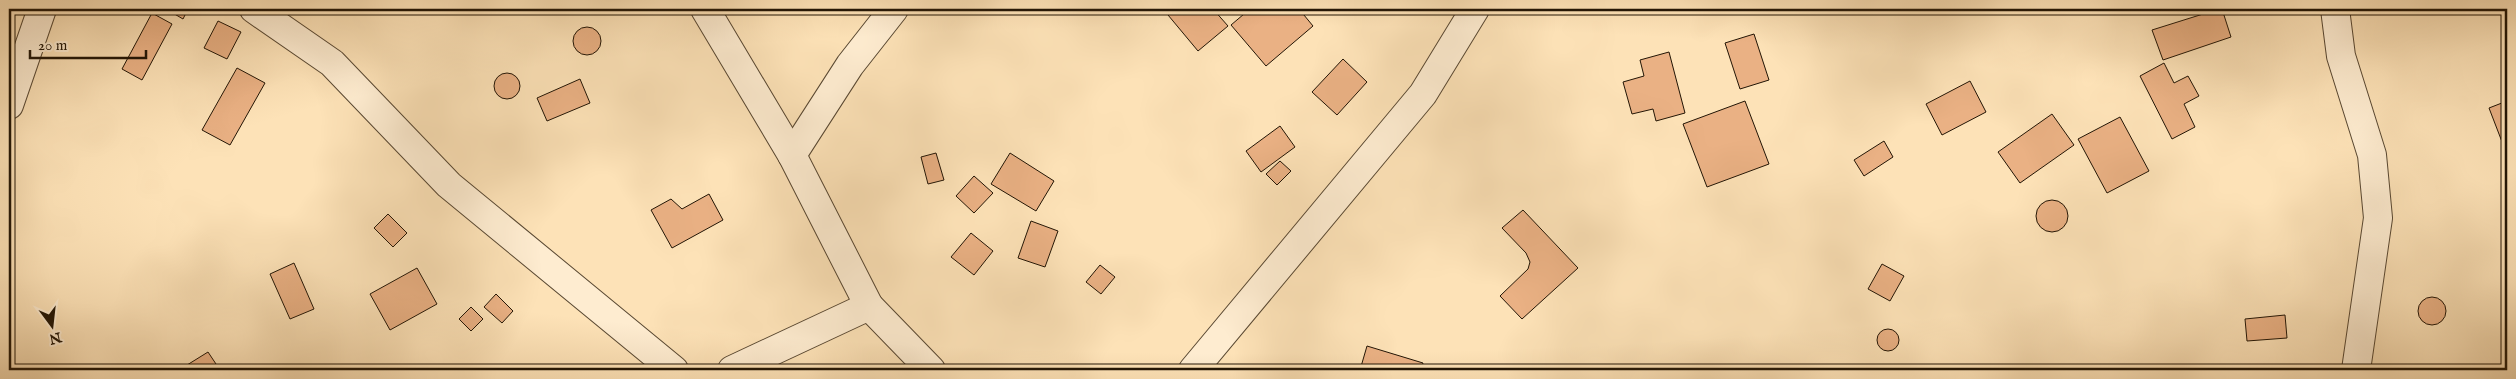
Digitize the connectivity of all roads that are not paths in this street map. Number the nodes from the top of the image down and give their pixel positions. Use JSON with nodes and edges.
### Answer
{"nodes":[{"id":1,"x":42,"y":9,"type":"edge"},
{"id":2,"x":254,"y":9,"type":"edge"},
{"id":3,"x":705,"y":9,"type":"edge"},
{"id":4,"x":894,"y":9,"type":"edge"},
{"id":5,"x":1475,"y":9,"type":"edge"},
{"id":6,"x":2335,"y":9,"type":"edge"},
{"id":7,"x":9,"y":105,"type":"edge"},
{"id":8,"x":792,"y":155,"type":"junction"},
{"id":9,"x":869,"y":306,"type":"junction"},
{"id":10,"x":674,"y":370,"type":"edge"},
{"id":11,"x":732,"y":370,"type":"edge"},
{"id":12,"x":932,"y":370,"type":"edge"},
{"id":13,"x":1193,"y":370,"type":"edge"},
{"id":14,"x":2356,"y":370,"type":"edge"}],
"edges":[{"from":1,"to":7,"type":"street"},
{"from":2,"to":10,"type":"street"},
{"from":3,"to":8,"type":"street"},
{"from":4,"to":8,"type":"street"},
{"from":5,"to":13,"type":"street"},
{"from":6,"to":14,"type":"street"},
{"from":8,"to":9,"type":"street"},
{"from":9,"to":11,"type":"street"},
{"from":9,"to":12,"type":"street"}]}
